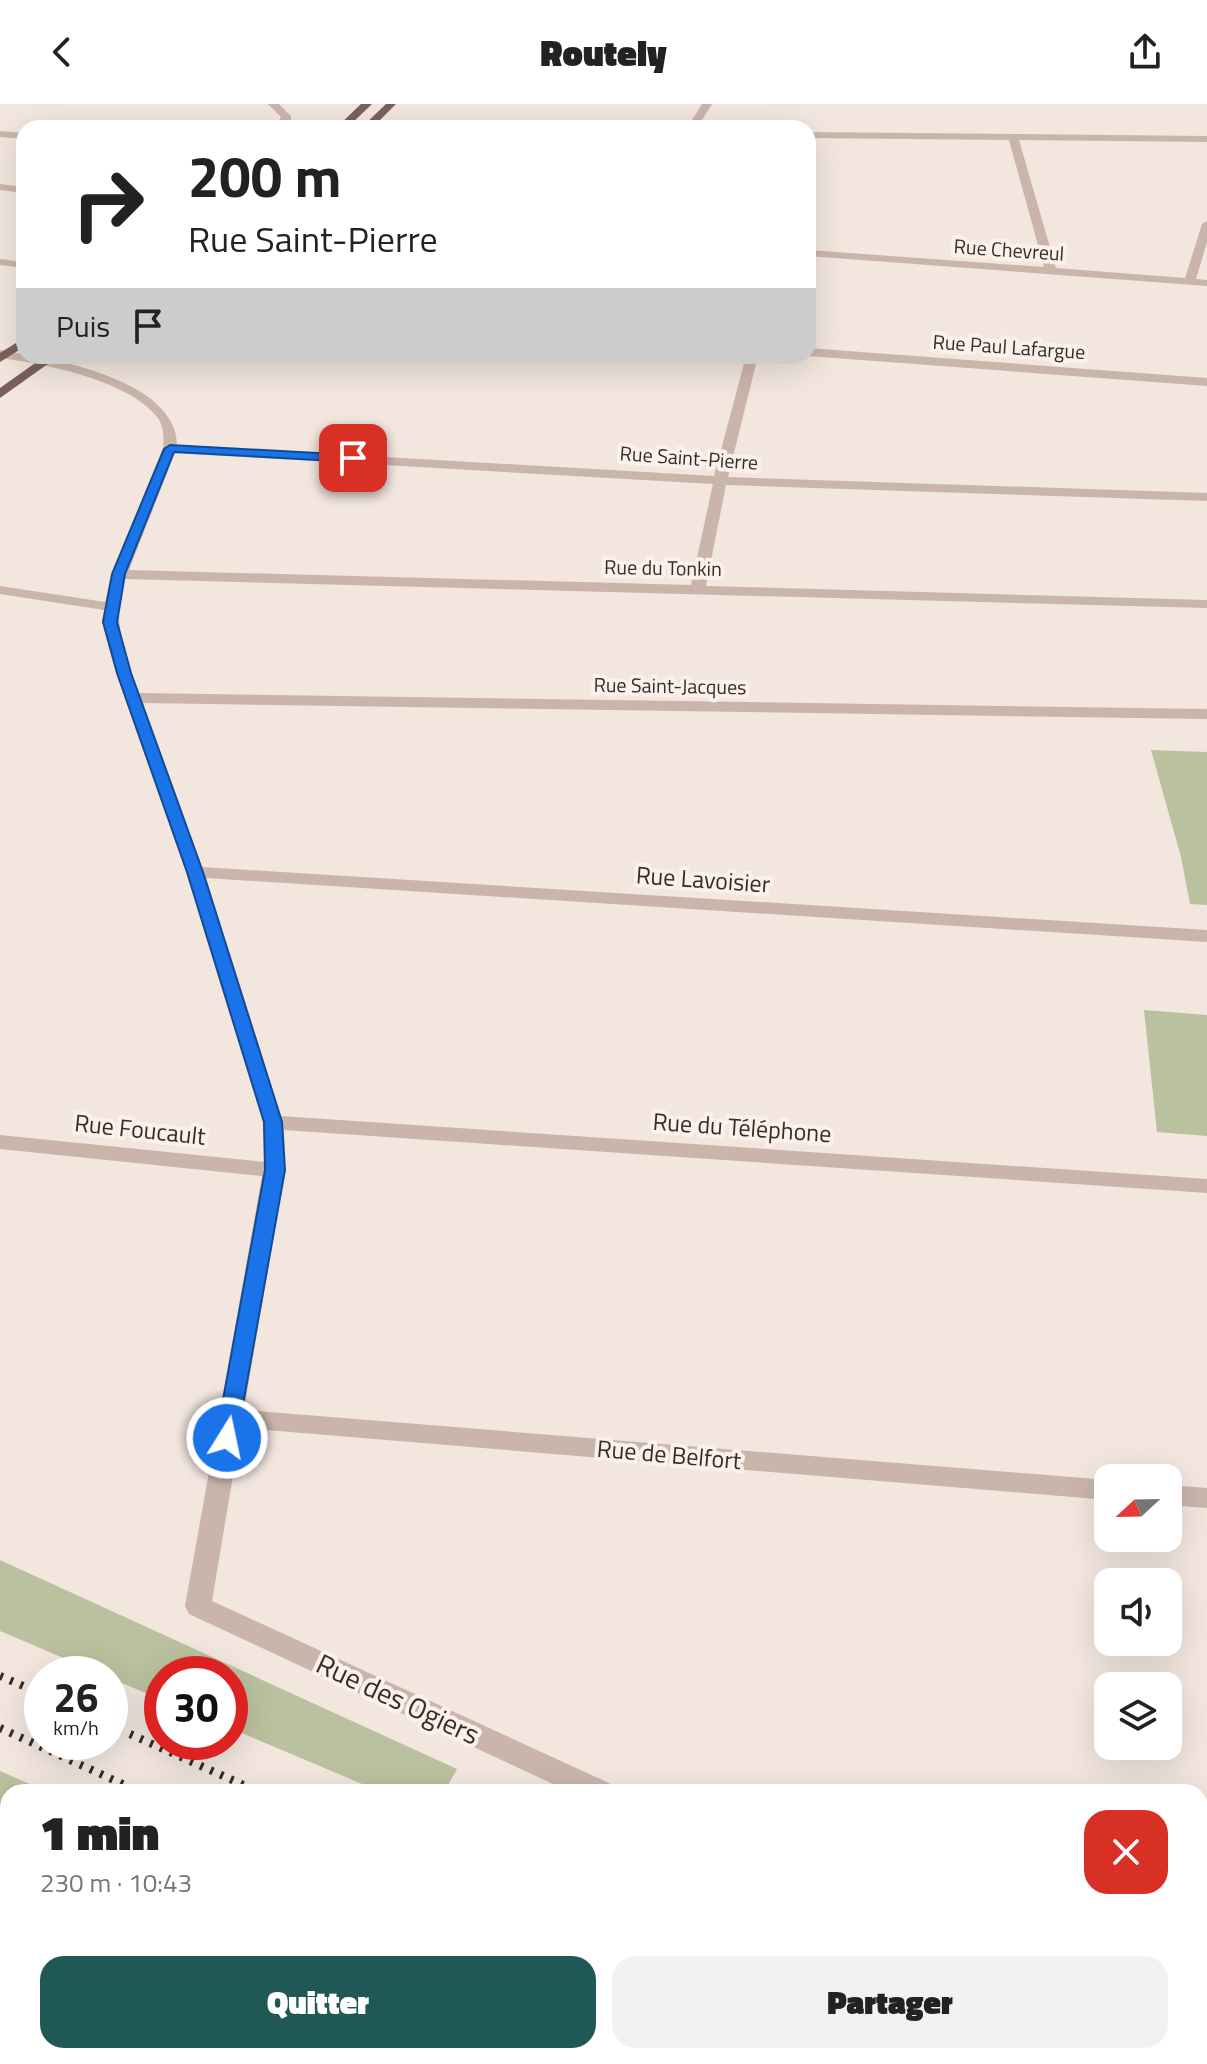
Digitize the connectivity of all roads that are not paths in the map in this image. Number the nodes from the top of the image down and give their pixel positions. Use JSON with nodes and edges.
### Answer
{"nodes":[{"id":1,"x":273,"y":104,"type":"edge"},
{"id":2,"x":367,"y":104,"type":"edge"},
{"id":3,"x":391,"y":104,"type":"edge"},
{"id":4,"x":286,"y":120,"type":"edge"},
{"id":5,"x":350,"y":120,"type":"edge"},
{"id":6,"x":374,"y":120,"type":"edge"},
{"id":7,"x":816,"y":135,"type":"edge"},
{"id":8,"x":1013,"y":137,"type":"junction"},
{"id":9,"x":1207,"y":139,"type":"edge"},
{"id":10,"x":1207,"y":224,"type":"edge"},
{"id":11,"x":816,"y":254,"type":"edge"},
{"id":12,"x":1051,"y":271,"type":"junction"},
{"id":13,"x":1190,"y":281,"type":"junction"},
{"id":14,"x":1207,"y":283,"type":"edge"},
{"id":15,"x":816,"y":353,"type":"edge"},
{"id":16,"x":42,"y":364,"type":"edge"},
{"id":17,"x":61,"y":364,"type":"edge"},
{"id":18,"x":750,"y":364,"type":"edge"},
{"id":19,"x":1207,"y":382,"type":"edge"},
{"id":20,"x":0,"y":394,"type":"edge"},
{"id":21,"x":170,"y":449,"type":"junction"},
{"id":22,"x":721,"y":481,"type":"junction"},
{"id":23,"x":1207,"y":497,"type":"edge"},
{"id":24,"x":119,"y":574,"type":"junction"},
{"id":25,"x":698,"y":589,"type":"junction"},
{"id":26,"x":0,"y":590,"type":"edge"},
{"id":27,"x":1207,"y":604,"type":"edge"},
{"id":28,"x":110,"y":607,"type":"junction"},
{"id":29,"x":133,"y":698,"type":"junction"},
{"id":30,"x":1207,"y":714,"type":"edge"},
{"id":31,"x":195,"y":872,"type":"junction"},
{"id":32,"x":1207,"y":936,"type":"edge"},
{"id":33,"x":273,"y":1122,"type":"junction"},
{"id":34,"x":0,"y":1142,"type":"edge"},
{"id":35,"x":275,"y":1170,"type":"junction"},
{"id":36,"x":1207,"y":1186,"type":"edge"},
{"id":37,"x":230,"y":1418,"type":"junction"},
{"id":38,"x":1094,"y":1489,"type":"edge"},
{"id":39,"x":1182,"y":1496,"type":"edge"},
{"id":40,"x":1207,"y":1498,"type":"edge"},
{"id":41,"x":582,"y":1784,"type":"edge"}],
"edges":[{"from":1,"to":4,"type":"street"},
{"from":2,"to":5,"type":"main road"},
{"from":3,"to":6,"type":"main road"},
{"from":7,"to":8,"type":"street"},
{"from":8,"to":9,"type":"street"},
{"from":8,"to":12,"type":"street"},
{"from":10,"to":13,"type":"street"},
{"from":11,"to":12,"type":"street","name":"Rue Chevreul"},
{"from":12,"to":13,"type":"street","name":"Rue Chevreul"},
{"from":13,"to":14,"type":"street","name":"Rue Chevreul"},
{"from":15,"to":19,"type":"street","name":"Rue Paul Lafargue"},
{"from":16,"to":20,"type":"main road"},
{"from":17,"to":21,"type":"street"},
{"from":18,"to":22,"type":"street"},
{"from":21,"to":22,"type":"street","name":"Rue Saint-Pierre"},
{"from":21,"to":24,"type":"street"},
{"from":22,"to":23,"type":"street","name":"Rue Saint-Pierre"},
{"from":22,"to":25,"type":"street"},
{"from":24,"to":25,"type":"street","name":"Rue du Tonkin"},
{"from":24,"to":28,"type":"street"},
{"from":25,"to":27,"type":"street","name":"Rue du Tonkin"},
{"from":26,"to":28,"type":"street"},
{"from":28,"to":29,"type":"street"},
{"from":29,"to":30,"type":"street","name":"Rue Saint-Jacques"},
{"from":29,"to":31,"type":"street"},
{"from":31,"to":32,"type":"street","name":"Rue Lavoisier"},
{"from":31,"to":33,"type":"street"},
{"from":33,"to":35,"type":"street"},
{"from":33,"to":36,"type":"street","name":"Rue du Téléphone"},
{"from":34,"to":35,"type":"street","name":"Rue Foucault"},
{"from":35,"to":37,"type":"street"},
{"from":37,"to":38,"type":"street","name":"Rue de Belfort"},
{"from":37,"to":41,"type":"street","name":"Rue des Ogiers"},
{"from":39,"to":40,"type":"street"}]}
